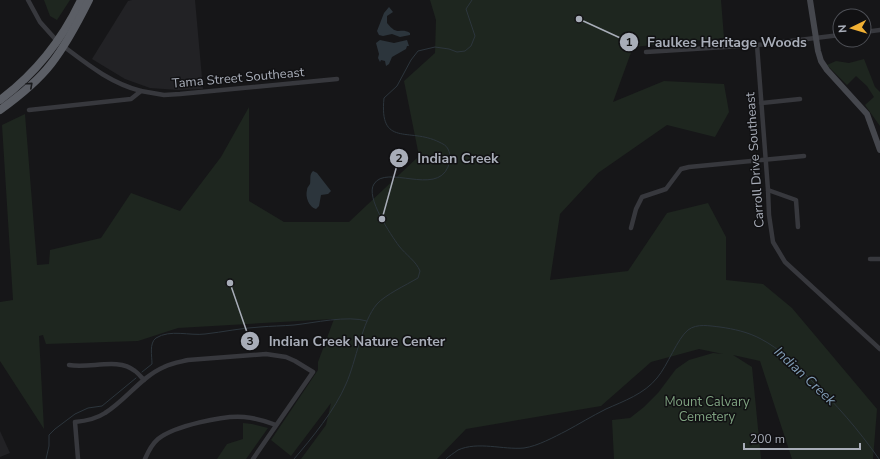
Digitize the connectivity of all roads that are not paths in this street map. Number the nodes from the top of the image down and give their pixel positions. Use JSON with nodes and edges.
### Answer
{"nodes":[{"id":1,"x":28,"y":0,"type":"edge"},
{"id":2,"x":81,"y":0,"type":"edge"},
{"id":3,"x":89,"y":0,"type":"edge"},
{"id":4,"x":810,"y":0,"type":"edge"},
{"id":5,"x":832,"y":36,"type":"edge"},
{"id":6,"x":816,"y":39,"type":"junction"},
{"id":7,"x":60,"y":44,"type":"junction"},
{"id":8,"x":757,"y":45,"type":"junction"},
{"id":9,"x":646,"y":52,"type":"dead end"},
{"id":10,"x":337,"y":79,"type":"dead end"},
{"id":11,"x":140,"y":90,"type":"junction"},
{"id":12,"x":800,"y":99,"type":"dead end"},
{"id":13,"x":0,"y":100,"type":"edge"},
{"id":14,"x":761,"y":103,"type":"junction"},
{"id":15,"x":0,"y":110,"type":"edge"},
{"id":16,"x":29,"y":110,"type":"dead end"},
{"id":17,"x":880,"y":150,"type":"edge"},
{"id":18,"x":804,"y":156,"type":"dead end"},
{"id":19,"x":766,"y":160,"type":"junction"},
{"id":20,"x":768,"y":190,"type":"junction"},
{"id":21,"x":798,"y":227,"type":"dead end"},
{"id":22,"x":631,"y":228,"type":"dead end"},
{"id":23,"x":870,"y":259,"type":"dead end"},
{"id":24,"x":880,"y":259,"type":"edge"},
{"id":25,"x":880,"y":349,"type":"edge"},
{"id":26,"x":69,"y":365,"type":"dead end"},
{"id":27,"x":144,"y":380,"type":"junction"},
{"id":28,"x":276,"y":425,"type":"junction"},
{"id":29,"x":78,"y":459,"type":"edge"},
{"id":30,"x":145,"y":459,"type":"edge"},
{"id":31,"x":253,"y":459,"type":"edge"}],
"edges":[{"from":1,"to":7,"type":"street","name":"Tama Street Southeast"},
{"from":2,"to":7,"type":"highway"},
{"from":3,"to":7,"type":"highway"},
{"from":4,"to":6,"type":"main road"},
{"from":5,"to":6,"type":"street"},
{"from":6,"to":8,"type":"street"},
{"from":6,"to":17,"type":"main road"},
{"from":7,"to":11,"type":"street","name":"Tama Street Southeast"},
{"from":7,"to":13,"type":"highway"},
{"from":15,"to":7,"type":"highway","one_way":true},
{"from":8,"to":9,"type":"street"},
{"from":8,"to":14,"type":"street","name":"Carroll Drive Southeast"},
{"from":10,"to":11,"type":"street","name":"Tama Street Southeast"},
{"from":11,"to":16,"type":"street"},
{"from":12,"to":14,"type":"street"},
{"from":14,"to":19,"type":"street","name":"Carroll Drive Southeast"},
{"from":18,"to":19,"type":"street"},
{"from":19,"to":20,"type":"street","name":"Carroll Drive Southeast"},
{"from":19,"to":22,"type":"street"},
{"from":20,"to":21,"type":"street"},
{"from":20,"to":25,"type":"street","name":"Carroll Drive Southeast"},
{"from":23,"to":24,"type":"street"},
{"from":26,"to":27,"type":"street"},
{"from":27,"to":28,"type":"street"},
{"from":27,"to":29,"type":"street"},
{"from":28,"to":30,"type":"street"},
{"from":28,"to":31,"type":"street"}]}
